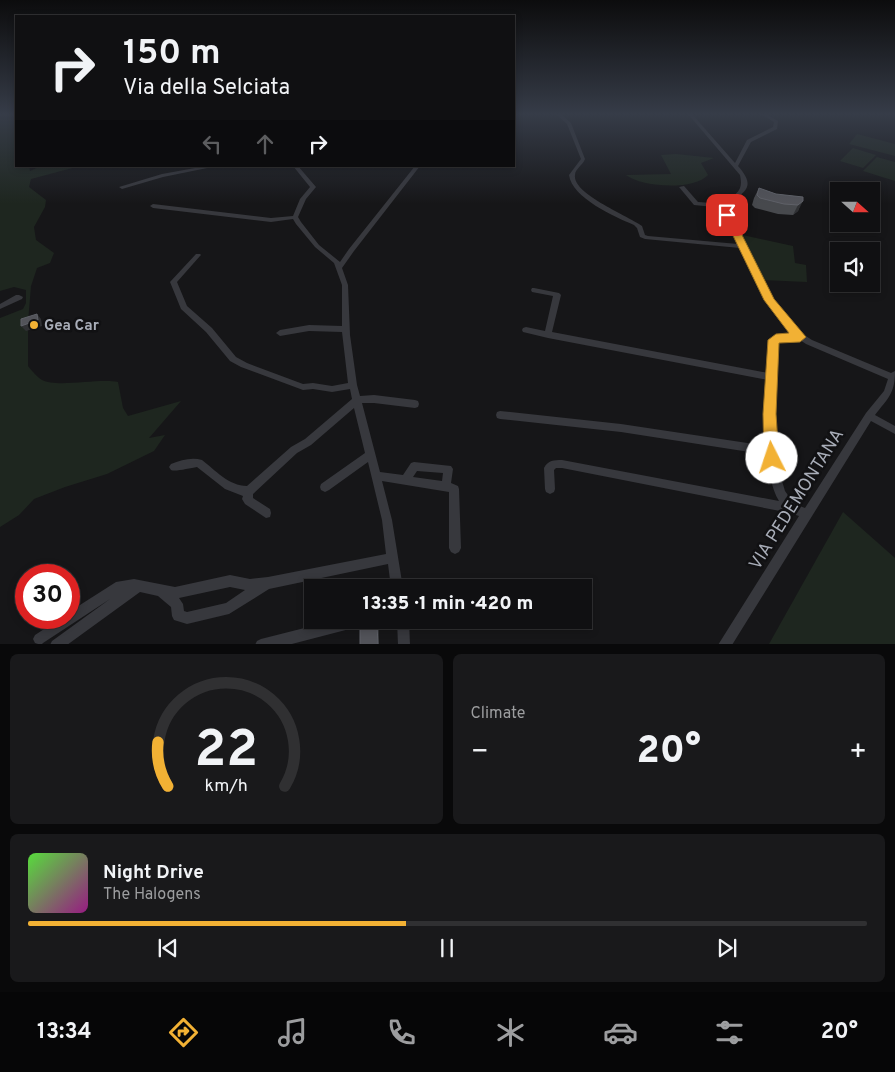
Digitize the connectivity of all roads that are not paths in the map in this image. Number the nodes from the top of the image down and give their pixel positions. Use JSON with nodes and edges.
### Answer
{"nodes":[{"id":1,"x":578,"y":144,"type":"edge"},
{"id":2,"x":717,"y":144,"type":"edge"},
{"id":3,"x":748,"y":144,"type":"edge"},
{"id":4,"x":736,"y":165,"type":"junction"},
{"id":5,"x":210,"y":167,"type":"edge"},
{"id":6,"x":296,"y":167,"type":"edge"},
{"id":7,"x":417,"y":167,"type":"edge"},
{"id":8,"x":682,"y":187,"type":"dead end"},
{"id":9,"x":122,"y":188,"type":"dead end"},
{"id":10,"x":153,"y":206,"type":"dead end"},
{"id":11,"x":727,"y":206,"type":"junction"},
{"id":12,"x":295,"y":218,"type":"junction"},
{"id":13,"x":742,"y":246,"type":"junction"},
{"id":14,"x":198,"y":255,"type":"dead end"},
{"id":15,"x":340,"y":267,"type":"junction"},
{"id":16,"x":534,"y":290,"type":"dead end"},
{"id":17,"x":20,"y":298,"type":"dead end"},
{"id":18,"x":0,"y":307,"type":"edge"},
{"id":19,"x":346,"y":329,"type":"junction"},
{"id":20,"x":526,"y":330,"type":"dead end"},
{"id":21,"x":280,"y":332,"type":"dead end"},
{"id":22,"x":548,"y":335,"type":"junction"},
{"id":23,"x":800,"y":337,"type":"junction"},
{"id":24,"x":894,"y":375,"type":"edge"},
{"id":25,"x":771,"y":376,"type":"junction"},
{"id":26,"x":353,"y":385,"type":"junction"},
{"id":27,"x":357,"y":400,"type":"junction"},
{"id":28,"x":416,"y":404,"type":"dead end"},
{"id":29,"x":500,"y":415,"type":"dead end"},
{"id":30,"x":869,"y":416,"type":"junction"},
{"id":31,"x":895,"y":430,"type":"edge"},
{"id":32,"x":771,"y":451,"type":"junction"},
{"id":33,"x":370,"y":455,"type":"junction"},
{"id":34,"x":174,"y":467,"type":"dead end"},
{"id":35,"x":376,"y":476,"type":"junction"},
{"id":36,"x":405,"y":481,"type":"junction"},
{"id":37,"x":446,"y":486,"type":"junction"},
{"id":38,"x":325,"y":487,"type":"dead end"},
{"id":39,"x":550,"y":489,"type":"dead end"},
{"id":40,"x":249,"y":491,"type":"junction"},
{"id":41,"x":790,"y":508,"type":"junction"},
{"id":42,"x":266,"y":513,"type":"dead end"},
{"id":43,"x":807,"y":514,"type":"junction"},
{"id":44,"x":455,"y":548,"type":"dead end"},
{"id":45,"x":392,"y":558,"type":"junction"},
{"id":46,"x":396,"y":579,"type":"edge"},
{"id":47,"x":268,"y":583,"type":"junction"},
{"id":48,"x":138,"y":586,"type":"junction"},
{"id":49,"x":161,"y":591,"type":"junction"},
{"id":50,"x":324,"y":629,"type":"edge"},
{"id":51,"x":403,"y":629,"type":"edge"},
{"id":52,"x":39,"y":639,"type":"dead end"},
{"id":53,"x":56,"y":644,"type":"edge"},
{"id":54,"x":261,"y":644,"type":"edge"},
{"id":55,"x":404,"y":644,"type":"edge"},
{"id":56,"x":724,"y":644,"type":"edge"}],
"edges":[{"from":1,"to":13,"type":"street"},
{"from":2,"to":4,"type":"street"},
{"from":3,"to":4,"type":"street"},
{"from":4,"to":11,"type":"street"},
{"from":5,"to":9,"type":"street"},
{"from":6,"to":12,"type":"street"},
{"from":7,"to":15,"type":"street"},
{"from":8,"to":11,"type":"street"},
{"from":10,"to":12,"type":"street"},
{"from":11,"to":13,"type":"street"},
{"from":12,"to":15,"type":"street"},
{"from":13,"to":23,"type":"street"},
{"from":14,"to":26,"type":"street"},
{"from":15,"to":19,"type":"street"},
{"from":16,"to":22,"type":"street"},
{"from":17,"to":18,"type":"street"},
{"from":19,"to":21,"type":"street"},
{"from":19,"to":26,"type":"street"},
{"from":20,"to":22,"type":"street"},
{"from":22,"to":25,"type":"street"},
{"from":23,"to":24,"type":"street"},
{"from":23,"to":25,"type":"street"},
{"from":24,"to":30,"type":"street","name":"VIA PEDEMONTANA"},
{"from":25,"to":32,"type":"street"},
{"from":26,"to":27,"type":"street"},
{"from":27,"to":28,"type":"street"},
{"from":27,"to":33,"type":"street"},
{"from":27,"to":40,"type":"street"},
{"from":29,"to":32,"type":"street"},
{"from":30,"to":31,"type":"street"},
{"from":30,"to":43,"type":"street","name":"VIA PEDEMONTANA"},
{"from":32,"to":41,"type":"street"},
{"from":33,"to":35,"type":"street"},
{"from":33,"to":38,"type":"street"},
{"from":34,"to":40,"type":"street"},
{"from":35,"to":36,"type":"street"},
{"from":35,"to":45,"type":"street"},
{"from":36,"to":37,"type":"street"},
{"from":36,"to":37,"type":"street"},
{"from":37,"to":44,"type":"street"},
{"from":39,"to":41,"type":"street"},
{"from":40,"to":42,"type":"street"},
{"from":41,"to":43,"type":"street"},
{"from":43,"to":56,"type":"street","name":"VIA PEDEMONTANA"},
{"from":45,"to":46,"type":"street"},
{"from":45,"to":47,"type":"street"},
{"from":47,"to":49,"type":"street"},
{"from":47,"to":49,"type":"street"},
{"from":48,"to":49,"type":"street"},
{"from":48,"to":52,"type":"street"},
{"from":48,"to":53,"type":"street"},
{"from":50,"to":54,"type":"street"},
{"from":51,"to":55,"type":"street"}]}
